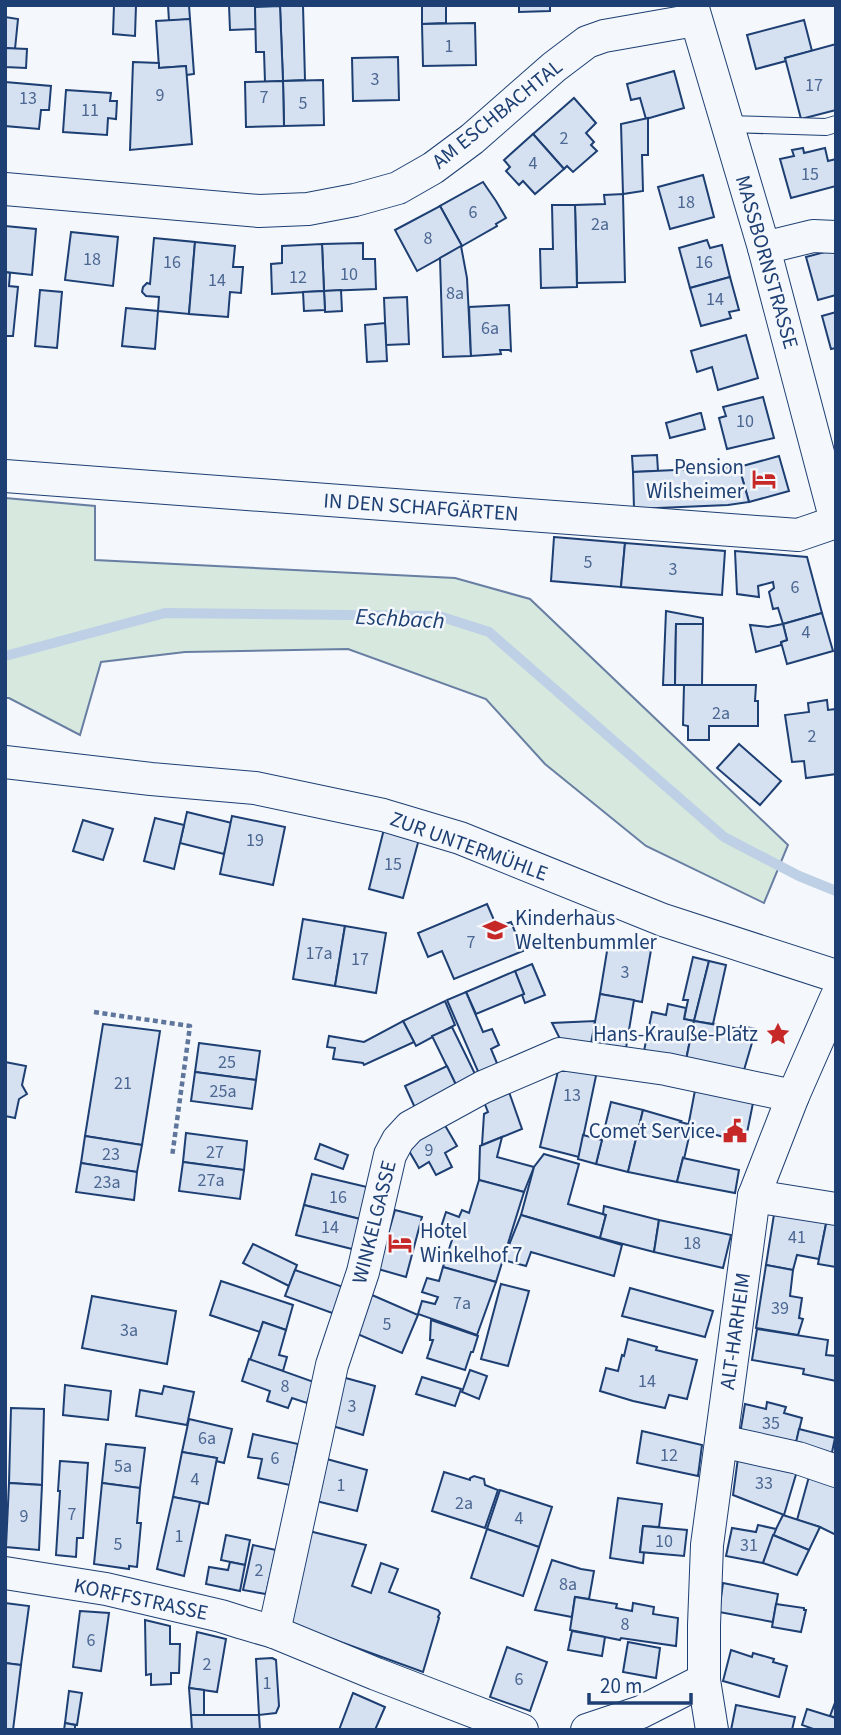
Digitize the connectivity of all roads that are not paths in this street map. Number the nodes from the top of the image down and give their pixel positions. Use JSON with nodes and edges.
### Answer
{"nodes":[{"id":1,"x":694,"y":13,"type":"edge"},
{"id":2,"x":727,"y":124,"type":"junction"},
{"id":3,"x":836,"y":124,"type":"edge"},
{"id":4,"x":5,"y":189,"type":"edge"},
{"id":5,"x":836,"y":237,"type":"edge"},
{"id":6,"x":764,"y":248,"type":"junction"},
{"id":7,"x":5,"y":476,"type":"edge"},
{"id":8,"x":836,"y":522,"type":"edge"},
{"id":9,"x":5,"y":762,"type":"edge"},
{"id":10,"x":836,"y":976,"type":"edge"},
{"id":11,"x":836,"y":998,"type":"edge"},
{"id":12,"x":793,"y":1097,"type":"junction"},
{"id":13,"x":754,"y":1196,"type":"junction"},
{"id":14,"x":836,"y":1209,"type":"edge"},
{"id":15,"x":721,"y":1441,"type":"junction"},
{"id":16,"x":836,"y":1471,"type":"edge"},
{"id":17,"x":5,"y":1573,"type":"edge"},
{"id":18,"x":274,"y":1632,"type":"junction"},
{"id":19,"x":704,"y":1680,"type":"junction"},
{"id":20,"x":522,"y":1730,"type":"edge"},
{"id":21,"x":587,"y":1730,"type":"edge"},
{"id":22,"x":712,"y":1730,"type":"edge"}],
"edges":[{"from":1,"to":2,"type":"street","name":"MASSBORNSTRASSE"},
{"from":1,"to":4,"type":"street","name":"AM ESCHBACHTAL"},
{"from":2,"to":3,"type":"lane"},
{"from":2,"to":6,"type":"street","name":"MASSBORNSTRASSE"},
{"from":5,"to":6,"type":"street"},
{"from":6,"to":8,"type":"street","name":"MASSBORNSTRASSE"},
{"from":7,"to":8,"type":"street","name":"IN DEN SCHAFGÄRTEN"},
{"from":9,"to":10,"type":"street","name":"ZUR UNTERMÜHLE"},
{"from":11,"to":12,"type":"street","name":"ALT-HARHEIM"},
{"from":12,"to":13,"type":"street","name":"ALT-HARHEIM"},
{"from":12,"to":18,"type":"street","name":"WINKELGASSE"},
{"from":13,"to":14,"type":"street"},
{"from":13,"to":15,"type":"street","name":"ALT-HARHEIM"},
{"from":15,"to":16,"type":"street"},
{"from":15,"to":19,"type":"street","name":"ALT-HARHEIM"},
{"from":17,"to":18,"type":"street","name":"KORFFSTRASSE"},
{"from":18,"to":20,"type":"street"},
{"from":19,"to":21,"type":"street"},
{"from":19,"to":22,"type":"street","name":"ALT-HARHEIM"}]}
